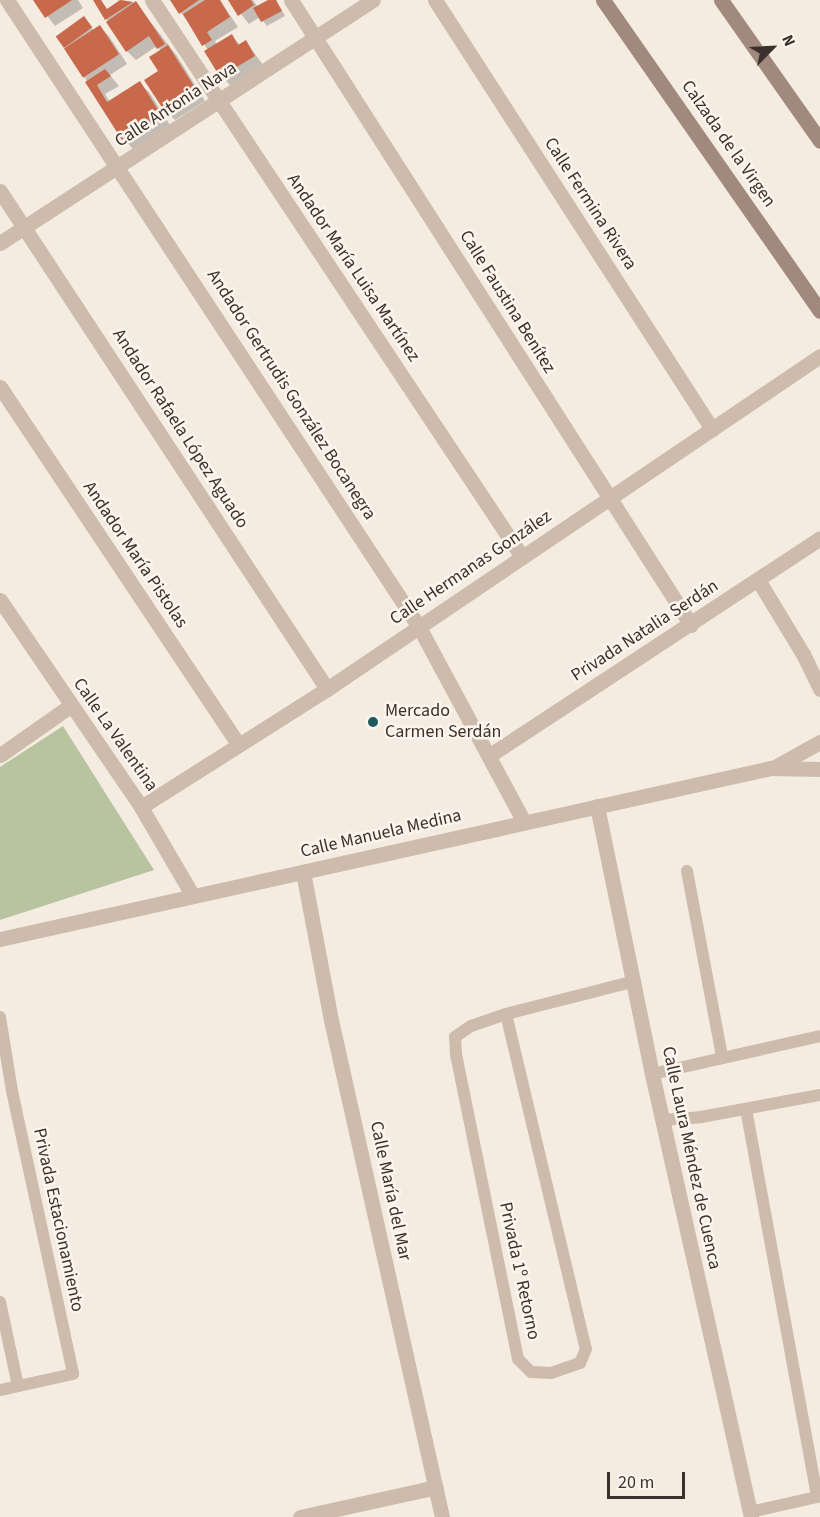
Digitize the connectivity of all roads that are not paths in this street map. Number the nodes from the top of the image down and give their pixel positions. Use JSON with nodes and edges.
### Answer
{"nodes":[{"id":1,"x":7,"y":0,"type":"edge"},
{"id":2,"x":152,"y":0,"type":"edge"},
{"id":3,"x":291,"y":0,"type":"edge"},
{"id":4,"x":374,"y":0,"type":"edge"},
{"id":5,"x":435,"y":0,"type":"edge"},
{"id":6,"x":603,"y":0,"type":"edge"},
{"id":7,"x":721,"y":0,"type":"edge"},
{"id":8,"x":316,"y":38,"type":"junction"},
{"id":9,"x":219,"y":100,"type":"junction"},
{"id":10,"x":820,"y":141,"type":"edge"},
{"id":11,"x":118,"y":166,"type":"junction"},
{"id":12,"x":0,"y":191,"type":"edge"},
{"id":13,"x":23,"y":227,"type":"junction"},
{"id":14,"x":0,"y":243,"type":"edge"},
{"id":15,"x":820,"y":311,"type":"edge"},
{"id":16,"x":820,"y":356,"type":"edge"},
{"id":17,"x":0,"y":387,"type":"edge"},
{"id":18,"x":712,"y":429,"type":"junction"},
{"id":19,"x":609,"y":499,"type":"junction"},
{"id":20,"x":820,"y":538,"type":"edge"},
{"id":21,"x":522,"y":557,"type":"junction"},
{"id":22,"x":758,"y":580,"type":"junction"},
{"id":23,"x":0,"y":600,"type":"edge"},
{"id":24,"x":691,"y":625,"type":"junction"},
{"id":25,"x":419,"y":627,"type":"junction"},
{"id":26,"x":327,"y":689,"type":"junction"},
{"id":27,"x":820,"y":689,"type":"edge"},
{"id":28,"x":70,"y":706,"type":"junction"},
{"id":29,"x":820,"y":742,"type":"edge"},
{"id":30,"x":238,"y":744,"type":"junction"},
{"id":31,"x":0,"y":755,"type":"edge"},
{"id":32,"x":490,"y":755,"type":"junction"},
{"id":33,"x":771,"y":768,"type":"junction"},
{"id":34,"x":820,"y":769,"type":"edge"},
{"id":35,"x":597,"y":806,"type":"junction"},
{"id":36,"x":141,"y":807,"type":"junction"},
{"id":37,"x":524,"y":822,"type":"junction"},
{"id":38,"x":687,"y":871,"type":"dead end"},
{"id":39,"x":303,"y":872,"type":"junction"},
{"id":40,"x":193,"y":896,"type":"junction"},
{"id":41,"x":0,"y":939,"type":"edge"},
{"id":42,"x":634,"y":981,"type":"junction"},
{"id":43,"x":506,"y":1014,"type":"junction"},
{"id":44,"x":0,"y":1017,"type":"edge"},
{"id":45,"x":820,"y":1036,"type":"edge"},
{"id":46,"x":722,"y":1056,"type":"junction"},
{"id":47,"x":652,"y":1074,"type":"junction"},
{"id":48,"x":820,"y":1095,"type":"edge"},
{"id":49,"x":746,"y":1109,"type":"junction"},
{"id":50,"x":662,"y":1120,"type":"junction"},
{"id":51,"x":0,"y":1302,"type":"edge"},
{"id":52,"x":18,"y":1386,"type":"junction"},
{"id":53,"x":0,"y":1390,"type":"edge"},
{"id":54,"x":436,"y":1487,"type":"junction"},
{"id":55,"x":819,"y":1497,"type":"edge"},
{"id":56,"x":750,"y":1515,"type":"edge"},
{"id":57,"x":300,"y":1517,"type":"edge"},
{"id":58,"x":442,"y":1517,"type":"edge"}],
"edges":[{"from":1,"to":11,"type":"street","name":"Andador Gertrudis González Bocanegra"},
{"from":2,"to":9,"type":"street","name":"Andador María Luisa Martínez"},
{"from":3,"to":8,"type":"street","name":"Calle Faustina Benítez"},
{"from":4,"to":8,"type":"street","name":"Calle Antonia Nava"},
{"from":5,"to":18,"type":"street","name":"Calle Fermina Rivera"},
{"from":6,"to":15,"type":"main road","name":"Calzada de la Virgen"},
{"from":7,"to":10,"type":"main road"},
{"from":8,"to":9,"type":"street","name":"Calle Antonia Nava"},
{"from":8,"to":19,"type":"street","name":"Calle Faustina Benítez"},
{"from":9,"to":11,"type":"street","name":"Calle Antonia Nava"},
{"from":9,"to":21,"type":"street","name":"Andador María Luisa Martínez"},
{"from":11,"to":13,"type":"street","name":"Calle Antonia Nava"},
{"from":11,"to":25,"type":"street","name":"Andador Gertrudis González Bocanegra"},
{"from":12,"to":13,"type":"street","name":"Andador Rafaela López Aguado"},
{"from":13,"to":14,"type":"street","name":"Calle Antonia Nava"},
{"from":13,"to":26,"type":"street","name":"Andador Rafaela López Aguado"},
{"from":16,"to":18,"type":"street","name":"Calle Hermanas González"},
{"from":17,"to":30,"type":"street","name":"Andador María Pistolas"},
{"from":18,"to":19,"type":"street","name":"Calle Hermanas González"},
{"from":19,"to":21,"type":"street","name":"Calle Hermanas González"},
{"from":19,"to":24,"type":"street","name":"Calle Faustina Benítez"},
{"from":20,"to":22,"type":"street","name":"Privada Natalia Serdán"},
{"from":21,"to":25,"type":"street","name":"Calle Hermanas González"},
{"from":22,"to":24,"type":"street","name":"Privada Natalia Serdán"},
{"from":22,"to":27,"type":"street"},
{"from":23,"to":28,"type":"street","name":"Calle La Valentina"},
{"from":24,"to":32,"type":"street","name":"Privada Natalia Serdán"},
{"from":25,"to":26,"type":"street","name":"Calle Hermanas González"},
{"from":25,"to":32,"type":"street","name":"Andador Gertrudis González Bocanegra"},
{"from":26,"to":30,"type":"street","name":"Calle Hermanas González"},
{"from":28,"to":31,"type":"street"},
{"from":28,"to":36,"type":"street","name":"Calle La Valentina"},
{"from":29,"to":33,"type":"street"},
{"from":30,"to":36,"type":"street","name":"Calle Hermanas González"},
{"from":32,"to":37,"type":"street","name":"Andador Gertrudis González Bocanegra"},
{"from":33,"to":34,"type":"street"},
{"from":33,"to":35,"type":"street","name":"Calle Manuela Medina"},
{"from":35,"to":37,"type":"street","name":"Calle Manuela Medina"},
{"from":35,"to":42,"type":"street","name":"Calle Laura Méndez de Cuenca"},
{"from":36,"to":40,"type":"street","name":"Calle La Valentina"},
{"from":37,"to":39,"type":"street","name":"Calle Manuela Medina"},
{"from":38,"to":46,"type":"lane"},
{"from":39,"to":40,"type":"street","name":"Calle Manuela Medina"},
{"from":39,"to":54,"type":"street","name":"Calle María del Mar"},
{"from":40,"to":41,"type":"street","name":"Calle Manuela Medina"},
{"from":42,"to":43,"type":"lane","name":"Privada 1º Retorno"},
{"from":42,"to":47,"type":"street","name":"Calle Laura Méndez de Cuenca"},
{"from":43,"to":43,"type":"lane","name":"Privada 1º Retorno"},
{"from":44,"to":52,"type":"lane","name":"Privada Estacionamiento"},
{"from":45,"to":46,"type":"lane"},
{"from":46,"to":47,"type":"lane"},
{"from":47,"to":50,"type":"street","name":"Calle Laura Méndez de Cuenca"},
{"from":48,"to":49,"type":"lane"},
{"from":49,"to":50,"type":"lane"},
{"from":49,"to":55,"type":"lane"},
{"from":50,"to":56,"type":"street","name":"Calle Laura Méndez de Cuenca"},
{"from":51,"to":52,"type":"lane"},
{"from":52,"to":53,"type":"lane","name":"Privada Estacionamiento"},
{"from":54,"to":57,"type":"street"},
{"from":54,"to":58,"type":"street","name":"Calle María del Mar"},
{"from":55,"to":56,"type":"lane"}]}
